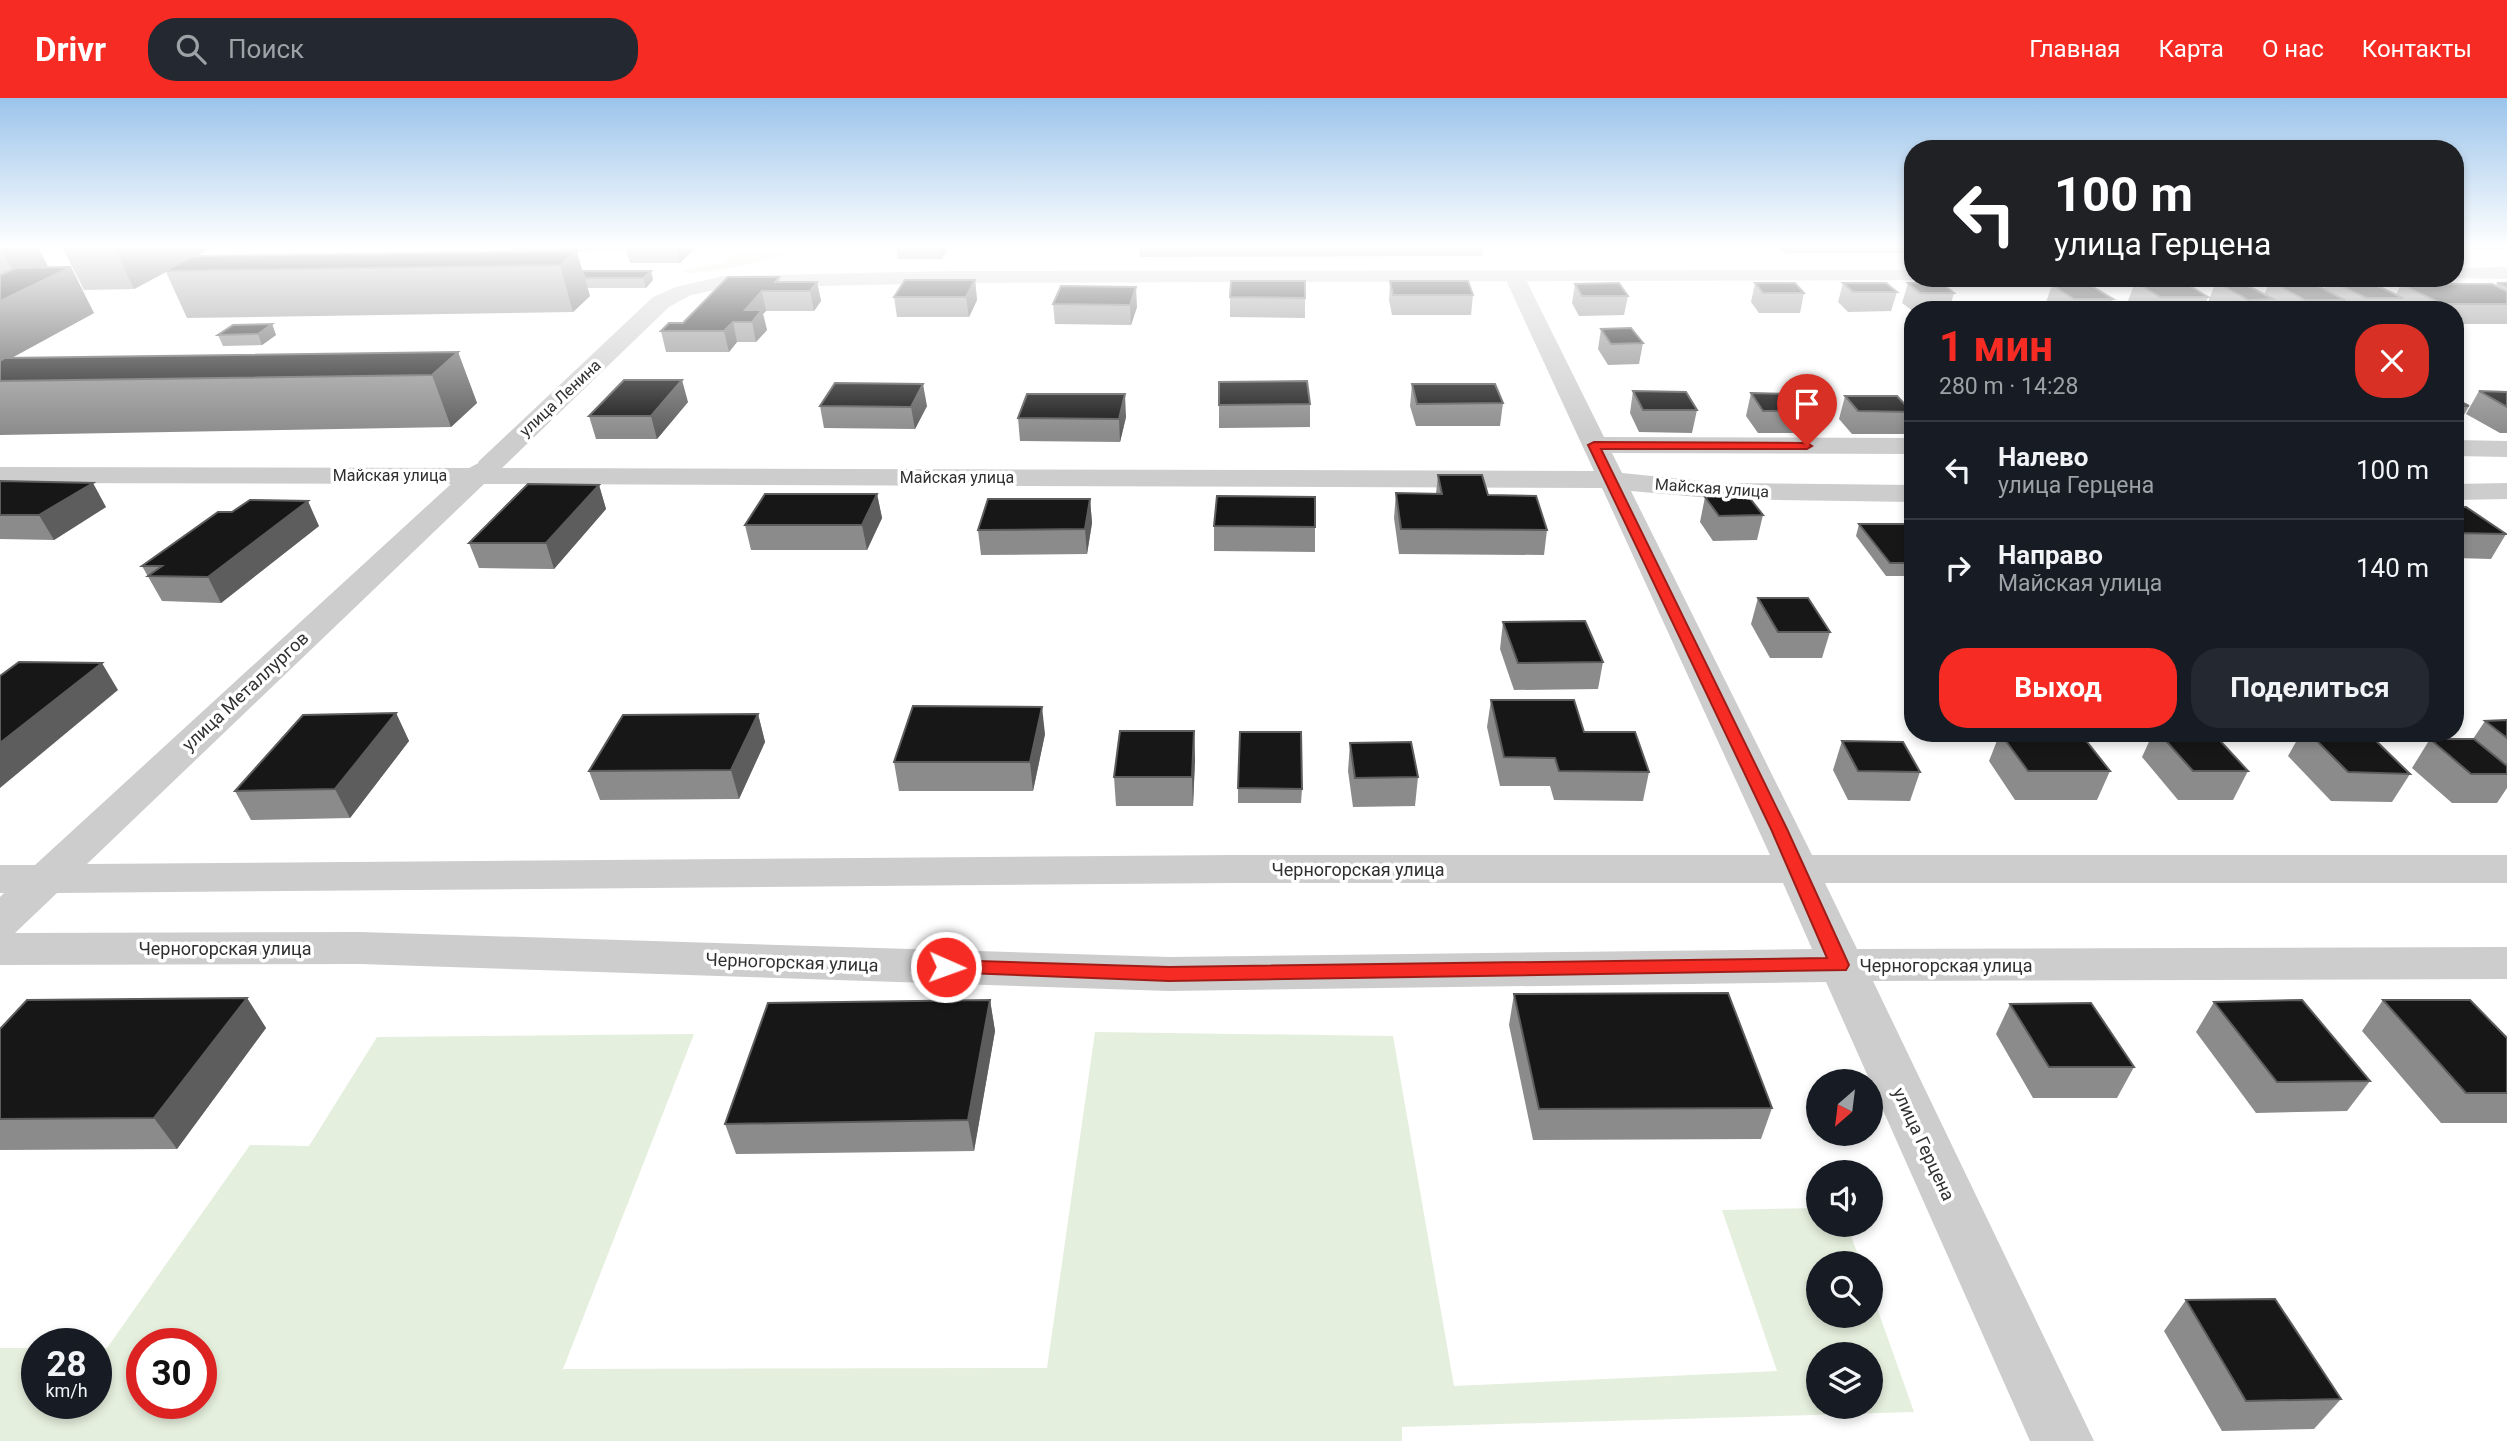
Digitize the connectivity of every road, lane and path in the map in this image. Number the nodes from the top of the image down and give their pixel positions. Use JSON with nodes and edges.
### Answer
{"nodes":[{"id":1,"x":653,"y":310,"type":"edge"},
{"id":2,"x":1530,"y":310,"type":"edge"},
{"id":3,"x":1594,"y":445,"type":"junction"},
{"id":4,"x":1904,"y":446,"type":"edge"},
{"id":5,"x":2464,"y":448,"type":"edge"},
{"id":6,"x":2507,"y":449,"type":"edge"},
{"id":7,"x":485,"y":469,"type":"junction"},
{"id":8,"x":0,"y":475,"type":"edge"},
{"id":9,"x":1611,"y":480,"type":"junction"},
{"id":10,"x":2507,"y":491,"type":"edge"},
{"id":11,"x":2464,"y":492,"type":"edge"},
{"id":12,"x":1904,"y":494,"type":"edge"},
{"id":13,"x":2507,"y":869,"type":"edge"},
{"id":14,"x":1797,"y":870,"type":"junction"},
{"id":15,"x":0,"y":878,"type":"edge"},
{"id":16,"x":46,"y":879,"type":"junction"},
{"id":17,"x":0,"y":922,"type":"edge"},
{"id":18,"x":0,"y":949,"type":"edge"},
{"id":19,"x":2507,"y":963,"type":"edge"},
{"id":20,"x":1840,"y":965,"type":"junction"},
{"id":21,"x":2062,"y":1441,"type":"edge"}],
"edges":[{"from":1,"to":7,"type":"street","name":"улица Ленина"},
{"from":2,"to":3,"type":"street","name":"улица Герцена"},
{"from":3,"to":4,"type":"street"},
{"from":3,"to":9,"type":"street","name":"улица Герцена"},
{"from":5,"to":6,"type":"street"},
{"from":7,"to":8,"type":"street","name":"Майская улица"},
{"from":7,"to":9,"type":"street","name":"Майская улица"},
{"from":7,"to":16,"type":"street","name":"улица Металлургов"},
{"from":9,"to":12,"type":"street","name":"Майская улица"},
{"from":9,"to":14,"type":"street","name":"улица Герцена"},
{"from":10,"to":11,"type":"street"},
{"from":13,"to":14,"type":"street","name":"Черногорская улица"},
{"from":14,"to":16,"type":"street","name":"Черногорская улица"},
{"from":14,"to":20,"type":"street","name":"улица Герцена"},
{"from":15,"to":16,"type":"street","name":"Черногорская улица"},
{"from":16,"to":17,"type":"street","name":"улица Металлургов"},
{"from":18,"to":20,"type":"street","name":"Черногорская улица"},
{"from":19,"to":20,"type":"street","name":"Черногорская улица"},
{"from":20,"to":21,"type":"street","name":"улица Герцена"}]}
